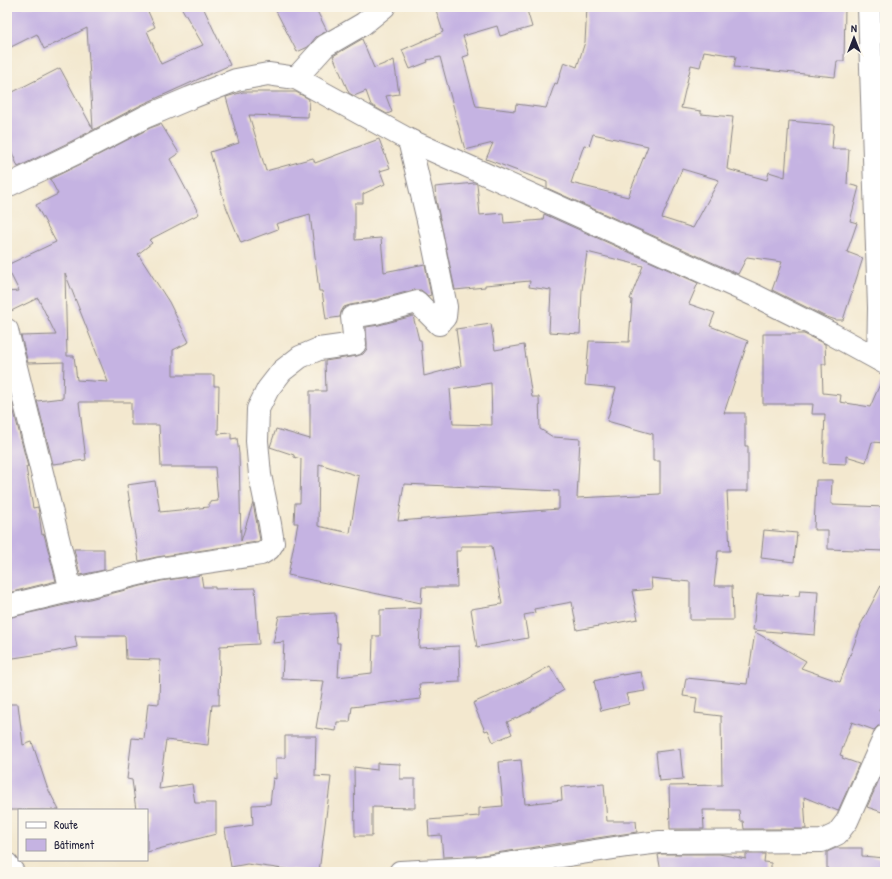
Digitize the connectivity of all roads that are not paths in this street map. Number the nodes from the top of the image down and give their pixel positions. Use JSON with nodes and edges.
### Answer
{"nodes":[{"id":1,"x":384,"y":7,"type":"edge"},
{"id":2,"x":869,"y":7,"type":"edge"},
{"id":3,"x":296,"y":78,"type":"junction"},
{"id":4,"x":409,"y":140,"type":"junction"},
{"id":5,"x":7,"y":186,"type":"edge"},
{"id":6,"x":7,"y":330,"type":"edge"},
{"id":7,"x":882,"y":361,"type":"edge"},
{"id":8,"x":71,"y":591,"type":"junction"},
{"id":9,"x":7,"y":606,"type":"edge"},
{"id":10,"x":885,"y":736,"type":"edge"},
{"id":11,"x":7,"y":864,"type":"edge"},
{"id":12,"x":544,"y":866,"type":"edge"},
{"id":13,"x":13,"y":872,"type":"edge"},
{"id":14,"x":400,"y":872,"type":"edge"}],
"edges":[{"from":1,"to":3,"type":"street"},
{"from":2,"to":7,"type":"street"},
{"from":3,"to":4,"type":"street"},
{"from":3,"to":5,"type":"street"},
{"from":4,"to":7,"type":"street"},
{"from":4,"to":8,"type":"street"},
{"from":6,"to":8,"type":"street"},
{"from":8,"to":9,"type":"street"},
{"from":10,"to":12,"type":"street"},
{"from":11,"to":13,"type":"street"},
{"from":12,"to":14,"type":"street"}]}
